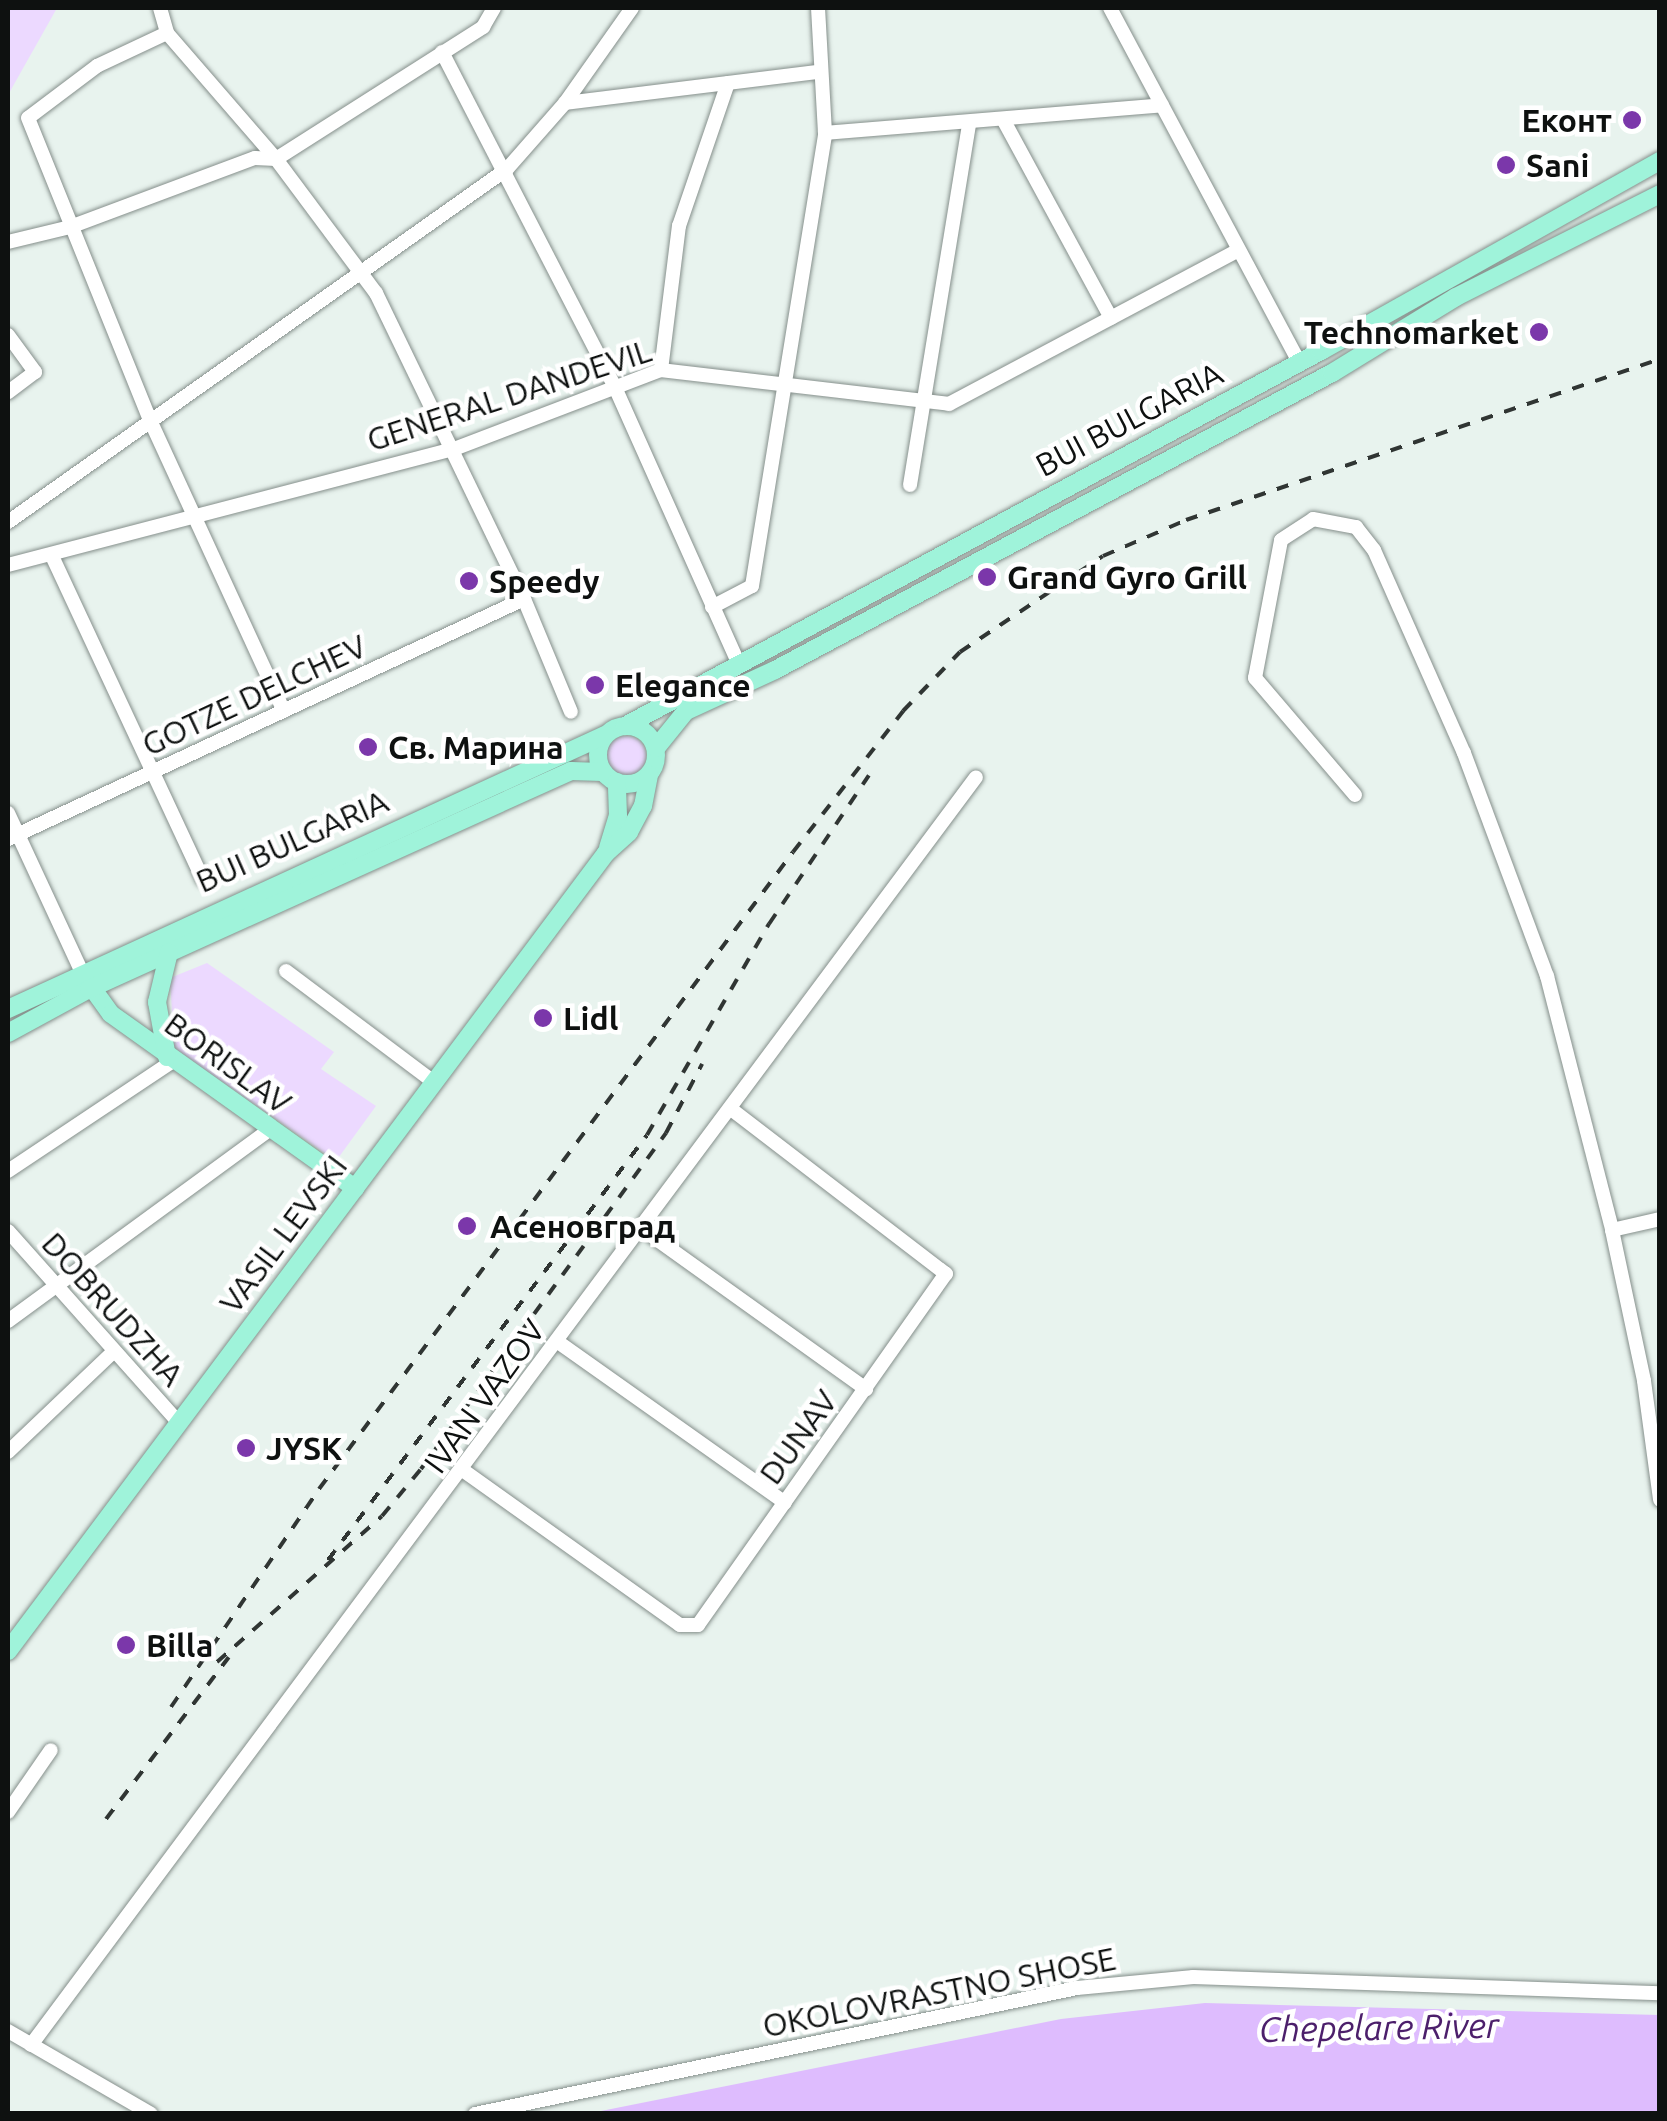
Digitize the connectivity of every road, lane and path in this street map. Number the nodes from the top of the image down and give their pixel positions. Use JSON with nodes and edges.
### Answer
{"nodes":[{"id":1,"x":160,"y":8,"type":"edge"},
{"id":2,"x":494,"y":8,"type":"edge"},
{"id":3,"x":632,"y":8,"type":"edge"},
{"id":4,"x":818,"y":8,"type":"edge"},
{"id":5,"x":1110,"y":8,"type":"edge"},
{"id":6,"x":167,"y":33,"type":"junction"},
{"id":7,"x":442,"y":52,"type":"junction"},
{"id":8,"x":818,"y":72,"type":"junction"},
{"id":9,"x":728,"y":84,"type":"junction"},
{"id":10,"x":564,"y":103,"type":"junction"},
{"id":11,"x":1162,"y":105,"type":"junction"},
{"id":12,"x":1004,"y":120,"type":"junction"},
{"id":13,"x":968,"y":124,"type":"junction"},
{"id":14,"x":825,"y":133,"type":"junction"},
{"id":15,"x":276,"y":160,"type":"junction"},
{"id":16,"x":1660,"y":161,"type":"edge"},
{"id":17,"x":507,"y":169,"type":"junction"},
{"id":18,"x":1660,"y":194,"type":"edge"},
{"id":19,"x":70,"y":227,"type":"junction"},
{"id":20,"x":8,"y":242,"type":"edge"},
{"id":21,"x":1240,"y":250,"type":"junction"},
{"id":22,"x":360,"y":272,"type":"junction"},
{"id":23,"x":1111,"y":318,"type":"junction"},
{"id":24,"x":8,"y":335,"type":"edge"},
{"id":25,"x":1299,"y":362,"type":"junction"},
{"id":26,"x":661,"y":370,"type":"junction"},
{"id":27,"x":780,"y":382,"type":"junction"},
{"id":28,"x":614,"y":385,"type":"junction"},
{"id":29,"x":8,"y":392,"type":"edge"},
{"id":30,"x":924,"y":404,"type":"junction"},
{"id":31,"x":150,"y":420,"type":"junction"},
{"id":32,"x":454,"y":449,"type":"junction"},
{"id":33,"x":910,"y":485,"type":"dead end"},
{"id":34,"x":196,"y":514,"type":"junction"},
{"id":35,"x":8,"y":522,"type":"edge"},
{"id":36,"x":52,"y":556,"type":"junction"},
{"id":37,"x":8,"y":565,"type":"edge"},
{"id":38,"x":524,"y":599,"type":"junction"},
{"id":39,"x":712,"y":607,"type":"junction"},
{"id":40,"x":739,"y":664,"type":"junction"},
{"id":41,"x":284,"y":712,"type":"junction"},
{"id":42,"x":571,"y":712,"type":"dead end"},
{"id":43,"x":625,"y":726,"type":"junction"},
{"id":44,"x":605,"y":735,"type":"junction"},
{"id":45,"x":656,"y":748,"type":"junction"},
{"id":46,"x":152,"y":773,"type":"junction"},
{"id":47,"x":649,"y":775,"type":"junction"},
{"id":48,"x":610,"y":777,"type":"junction"},
{"id":49,"x":976,"y":777,"type":"dead end"},
{"id":50,"x":1355,"y":795,"type":"dead end"},
{"id":51,"x":8,"y":813,"type":"edge"},
{"id":52,"x":13,"y":836,"type":"edge"},
{"id":53,"x":606,"y":853,"type":"junction"},
{"id":54,"x":203,"y":880,"type":"dead end"},
{"id":55,"x":170,"y":952,"type":"junction"},
{"id":56,"x":81,"y":970,"type":"junction"},
{"id":57,"x":286,"y":971,"type":"dead end"},
{"id":58,"x":90,"y":988,"type":"junction"},
{"id":59,"x":8,"y":1009,"type":"edge"},
{"id":60,"x":8,"y":1034,"type":"edge"},
{"id":61,"x":170,"y":1059,"type":"junction"},
{"id":62,"x":434,"y":1082,"type":"junction"},
{"id":63,"x":731,"y":1110,"type":"junction"},
{"id":64,"x":268,"y":1131,"type":"junction"},
{"id":65,"x":8,"y":1171,"type":"edge"},
{"id":66,"x":355,"y":1188,"type":"junction"},
{"id":67,"x":1660,"y":1219,"type":"edge"},
{"id":68,"x":641,"y":1228,"type":"junction"},
{"id":69,"x":1612,"y":1230,"type":"junction"},
{"id":70,"x":8,"y":1231,"type":"edge"},
{"id":71,"x":52,"y":1288,"type":"junction"},
{"id":72,"x":8,"y":1321,"type":"edge"},
{"id":73,"x":558,"y":1342,"type":"junction"},
{"id":74,"x":112,"y":1353,"type":"junction"},
{"id":75,"x":866,"y":1389,"type":"junction"},
{"id":76,"x":178,"y":1423,"type":"junction"},
{"id":77,"x":8,"y":1452,"type":"edge"},
{"id":78,"x":464,"y":1471,"type":"junction"},
{"id":79,"x":1660,"y":1500,"type":"edge"},
{"id":80,"x":785,"y":1503,"type":"junction"},
{"id":81,"x":8,"y":1651,"type":"edge"},
{"id":82,"x":51,"y":1750,"type":"dead end"},
{"id":83,"x":8,"y":1812,"type":"edge"},
{"id":84,"x":1660,"y":1993,"type":"edge"},
{"id":85,"x":8,"y":2031,"type":"edge"},
{"id":86,"x":31,"y":2044,"type":"junction"},
{"id":87,"x":151,"y":2114,"type":"edge"},
{"id":88,"x":475,"y":2114,"type":"edge"}],
"edges":[{"from":1,"to":6,"type":"street"},
{"from":2,"to":7,"type":"street"},
{"from":3,"to":10,"type":"street"},
{"from":4,"to":8,"type":"street"},
{"from":5,"to":11,"type":"street"},
{"from":6,"to":15,"type":"street"},
{"from":6,"to":19,"type":"street"},
{"from":7,"to":15,"type":"street"},
{"from":7,"to":17,"type":"street"},
{"from":8,"to":9,"type":"street"},
{"from":8,"to":14,"type":"street"},
{"from":9,"to":10,"type":"street"},
{"from":9,"to":26,"type":"street"},
{"from":10,"to":17,"type":"street"},
{"from":11,"to":12,"type":"street"},
{"from":11,"to":21,"type":"street"},
{"from":12,"to":13,"type":"street"},
{"from":12,"to":23,"type":"street"},
{"from":13,"to":14,"type":"street"},
{"from":13,"to":30,"type":"street"},
{"from":14,"to":27,"type":"street"},
{"from":15,"to":19,"type":"street"},
{"from":15,"to":22,"type":"street"},
{"from":16,"to":25,"type":"main road","name":"BUI BULGARIA"},
{"from":17,"to":22,"type":"street"},
{"from":17,"to":28,"type":"street"},
{"from":18,"to":45,"type":"main road","name":"BUI BULGARIA"},
{"from":19,"to":20,"type":"street"},
{"from":19,"to":31,"type":"street"},
{"from":21,"to":23,"type":"street","name":"GENERAL DANDEVIL"},
{"from":21,"to":25,"type":"street"},
{"from":22,"to":31,"type":"street"},
{"from":22,"to":32,"type":"street"},
{"from":23,"to":30,"type":"street","name":"GENERAL DANDEVIL"},
{"from":24,"to":29,"type":"street"},
{"from":25,"to":40,"type":"main road","name":"BUI BULGARIA"},
{"from":26,"to":27,"type":"street","name":"GENERAL DANDEVIL"},
{"from":26,"to":28,"type":"street","name":"GENERAL DANDEVIL"},
{"from":27,"to":30,"type":"street","name":"GENERAL DANDEVIL"},
{"from":27,"to":39,"type":"street"},
{"from":28,"to":32,"type":"street","name":"GENERAL DANDEVIL"},
{"from":28,"to":39,"type":"street"},
{"from":30,"to":33,"type":"street"},
{"from":31,"to":34,"type":"street"},
{"from":31,"to":35,"type":"street"},
{"from":32,"to":34,"type":"street","name":"GENERAL DANDEVIL"},
{"from":32,"to":38,"type":"street"},
{"from":34,"to":36,"type":"street","name":"GENERAL DANDEVIL"},
{"from":34,"to":41,"type":"street"},
{"from":36,"to":37,"type":"street","name":"GENERAL DANDEVIL"},
{"from":36,"to":46,"type":"street"},
{"from":38,"to":41,"type":"street","name":"GOTZE DELCHEV"},
{"from":38,"to":42,"type":"street"},
{"from":39,"to":40,"type":"street"},
{"from":40,"to":43,"type":"main road","name":"BUI BULGARIA"},
{"from":41,"to":46,"type":"street","name":"GOTZE DELCHEV"},
{"from":43,"to":44,"type":"main road"},
{"from":43,"to":45,"type":"main road"},
{"from":44,"to":48,"type":"main road"},
{"from":44,"to":56,"type":"main road","name":"BUI BULGARIA"},
{"from":45,"to":47,"type":"main road"},
{"from":46,"to":52,"type":"street","name":"GOTZE DELCHEV"},
{"from":46,"to":54,"type":"street"},
{"from":47,"to":48,"type":"main road"},
{"from":47,"to":53,"type":"main road","name":"VASIL LEVSKI"},
{"from":48,"to":53,"type":"main road","name":"VASIL LEVSKI"},
{"from":48,"to":55,"type":"main road","name":"BUI BULGARIA"},
{"from":49,"to":63,"type":"street","name":"IVAN VAZOV"},
{"from":50,"to":69,"type":"street"},
{"from":51,"to":52,"type":"street"},
{"from":52,"to":56,"type":"street"},
{"from":53,"to":62,"type":"main road","name":"VASIL LEVSKI"},
{"from":55,"to":58,"type":"main road","name":"BUI BULGARIA"},
{"from":55,"to":61,"type":"main road"},
{"from":56,"to":58,"type":"main road","name":"BORISLAV"},
{"from":56,"to":59,"type":"main road","name":"BUI BULGARIA"},
{"from":57,"to":62,"type":"street"},
{"from":58,"to":60,"type":"main road","name":"BUI BULGARIA"},
{"from":58,"to":61,"type":"main road","name":"BORISLAV"},
{"from":61,"to":64,"type":"main road","name":"BORISLAV"},
{"from":61,"to":65,"type":"street"},
{"from":62,"to":66,"type":"main road","name":"VASIL LEVSKI"},
{"from":63,"to":68,"type":"street","name":"IVAN VAZOV"},
{"from":63,"to":75,"type":"street","name":"DUNAV"},
{"from":64,"to":66,"type":"main road","name":"BORISLAV"},
{"from":64,"to":71,"type":"street"},
{"from":66,"to":76,"type":"main road","name":"VASIL LEVSKI"},
{"from":67,"to":69,"type":"street"},
{"from":68,"to":73,"type":"street","name":"IVAN VAZOV"},
{"from":68,"to":75,"type":"street"},
{"from":69,"to":79,"type":"street"},
{"from":70,"to":71,"type":"street","name":"DOBRUDZHA"},
{"from":71,"to":72,"type":"street"},
{"from":71,"to":74,"type":"street","name":"DOBRUDZHA"},
{"from":73,"to":78,"type":"street","name":"IVAN VAZOV"},
{"from":73,"to":80,"type":"street"},
{"from":74,"to":76,"type":"street","name":"DOBRUDZHA"},
{"from":74,"to":77,"type":"street"},
{"from":75,"to":80,"type":"street","name":"DUNAV"},
{"from":76,"to":81,"type":"main road","name":"VASIL LEVSKI"},
{"from":78,"to":80,"type":"street","name":"DUNAV"},
{"from":78,"to":86,"type":"street","name":"IVAN VAZOV"},
{"from":82,"to":83,"type":"street"},
{"from":84,"to":88,"type":"street","name":"OKOLOVRASTNO SHOSE"},
{"from":85,"to":86,"type":"street"},
{"from":86,"to":87,"type":"street"}]}
